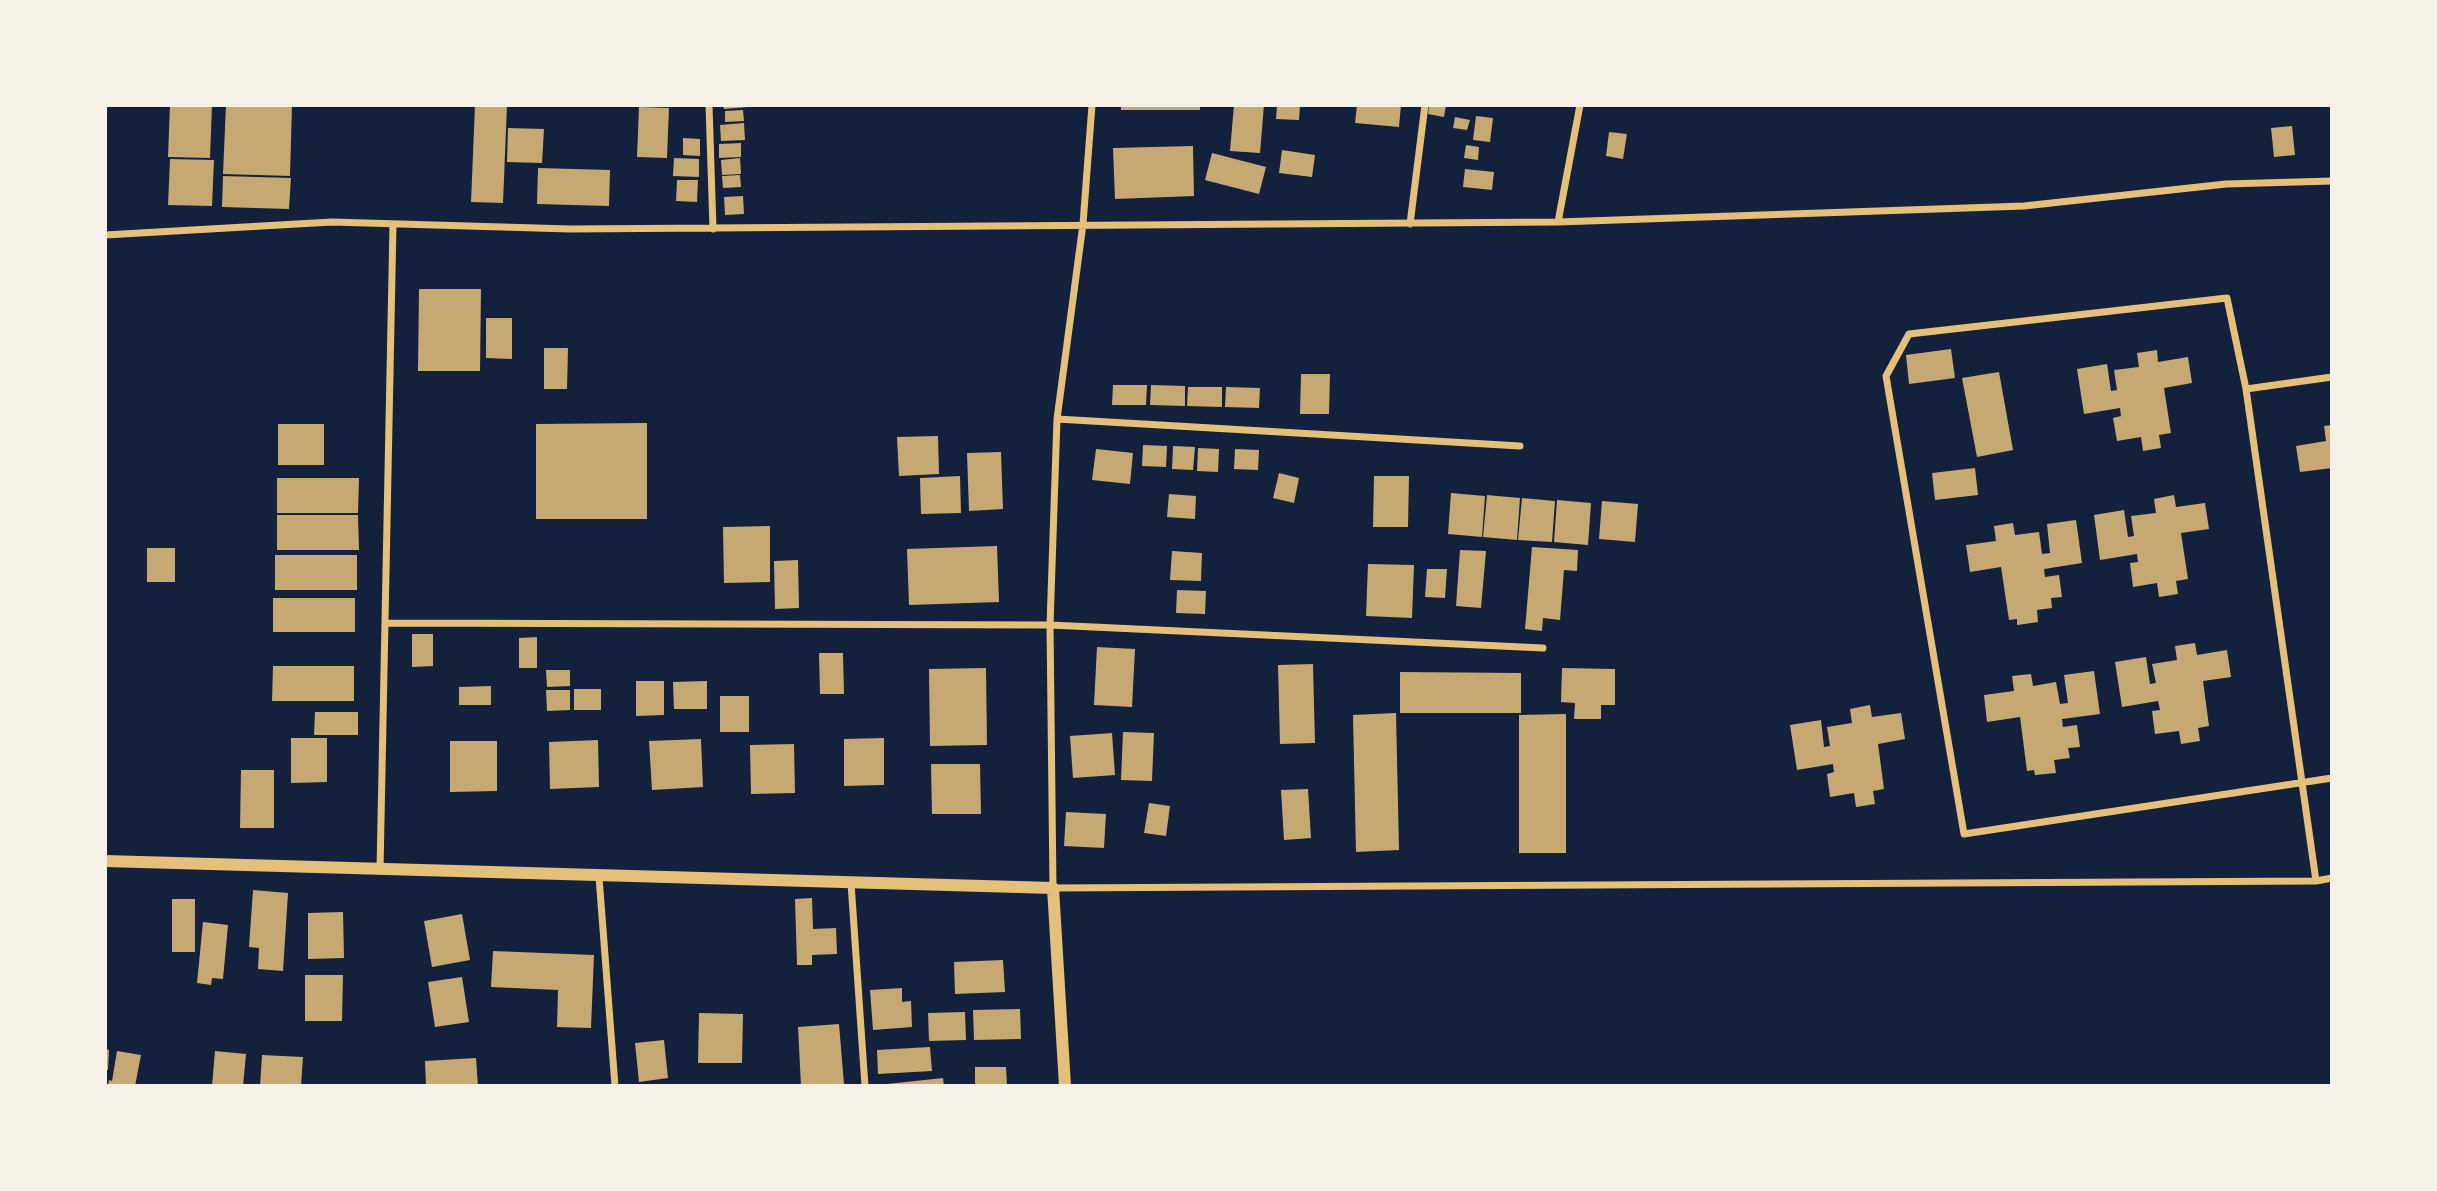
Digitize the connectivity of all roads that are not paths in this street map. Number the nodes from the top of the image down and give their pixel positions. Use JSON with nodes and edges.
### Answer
{"nodes":[{"id":1,"x":709,"y":105,"type":"edge"},
{"id":2,"x":1092,"y":105,"type":"edge"},
{"id":3,"x":1425,"y":105,"type":"edge"},
{"id":4,"x":1580,"y":105,"type":"edge"},
{"id":5,"x":2332,"y":181,"type":"edge"},
{"id":6,"x":1558,"y":222,"type":"junction"},
{"id":7,"x":393,"y":224,"type":"junction"},
{"id":8,"x":1410,"y":224,"type":"junction"},
{"id":9,"x":1083,"y":225,"type":"junction"},
{"id":10,"x":713,"y":229,"type":"junction"},
{"id":11,"x":105,"y":234,"type":"edge"},
{"id":12,"x":2332,"y":377,"type":"edge"},
{"id":13,"x":2246,"y":390,"type":"junction"},
{"id":14,"x":1057,"y":419,"type":"junction"},
{"id":15,"x":1520,"y":446,"type":"dead end"},
{"id":16,"x":385,"y":623,"type":"junction"},
{"id":17,"x":1050,"y":625,"type":"junction"},
{"id":18,"x":1543,"y":648,"type":"dead end"},
{"id":19,"x":2332,"y":778,"type":"edge"},
{"id":20,"x":2302,"y":783,"type":"junction"},
{"id":21,"x":105,"y":861,"type":"edge"},
{"id":22,"x":380,"y":871,"type":"junction"},
{"id":23,"x":599,"y":877,"type":"junction"},
{"id":24,"x":2332,"y":878,"type":"edge"},
{"id":25,"x":2316,"y":881,"type":"junction"},
{"id":26,"x":850,"y":883,"type":"junction"},
{"id":27,"x":1053,"y":888,"type":"junction"},
{"id":28,"x":615,"y":1086,"type":"edge"},
{"id":29,"x":865,"y":1086,"type":"edge"},
{"id":30,"x":1065,"y":1086,"type":"edge"}],
"edges":[{"from":1,"to":10,"type":"street"},
{"from":2,"to":9,"type":"street"},
{"from":3,"to":8,"type":"street"},
{"from":4,"to":6,"type":"street"},
{"from":5,"to":6,"type":"street"},
{"from":6,"to":8,"type":"street"},
{"from":7,"to":10,"type":"street"},
{"from":7,"to":11,"type":"street"},
{"from":7,"to":16,"type":"street"},
{"from":8,"to":9,"type":"street"},
{"from":9,"to":10,"type":"street"},
{"from":9,"to":14,"type":"street"},
{"from":12,"to":13,"type":"street"},
{"from":13,"to":20,"type":"street"},
{"from":13,"to":20,"type":"street"},
{"from":14,"to":15,"type":"street"},
{"from":14,"to":17,"type":"street"},
{"from":16,"to":17,"type":"street"},
{"from":16,"to":22,"type":"street"},
{"from":17,"to":18,"type":"street"},
{"from":17,"to":27,"type":"street"},
{"from":19,"to":20,"type":"street"},
{"from":20,"to":25,"type":"street"},
{"from":21,"to":22,"type":"street"},
{"from":22,"to":23,"type":"street"},
{"from":23,"to":26,"type":"street"},
{"from":23,"to":28,"type":"street"},
{"from":24,"to":25,"type":"street"},
{"from":25,"to":27,"type":"street"},
{"from":26,"to":27,"type":"street"},
{"from":26,"to":29,"type":"street"},
{"from":27,"to":30,"type":"street"}]}
